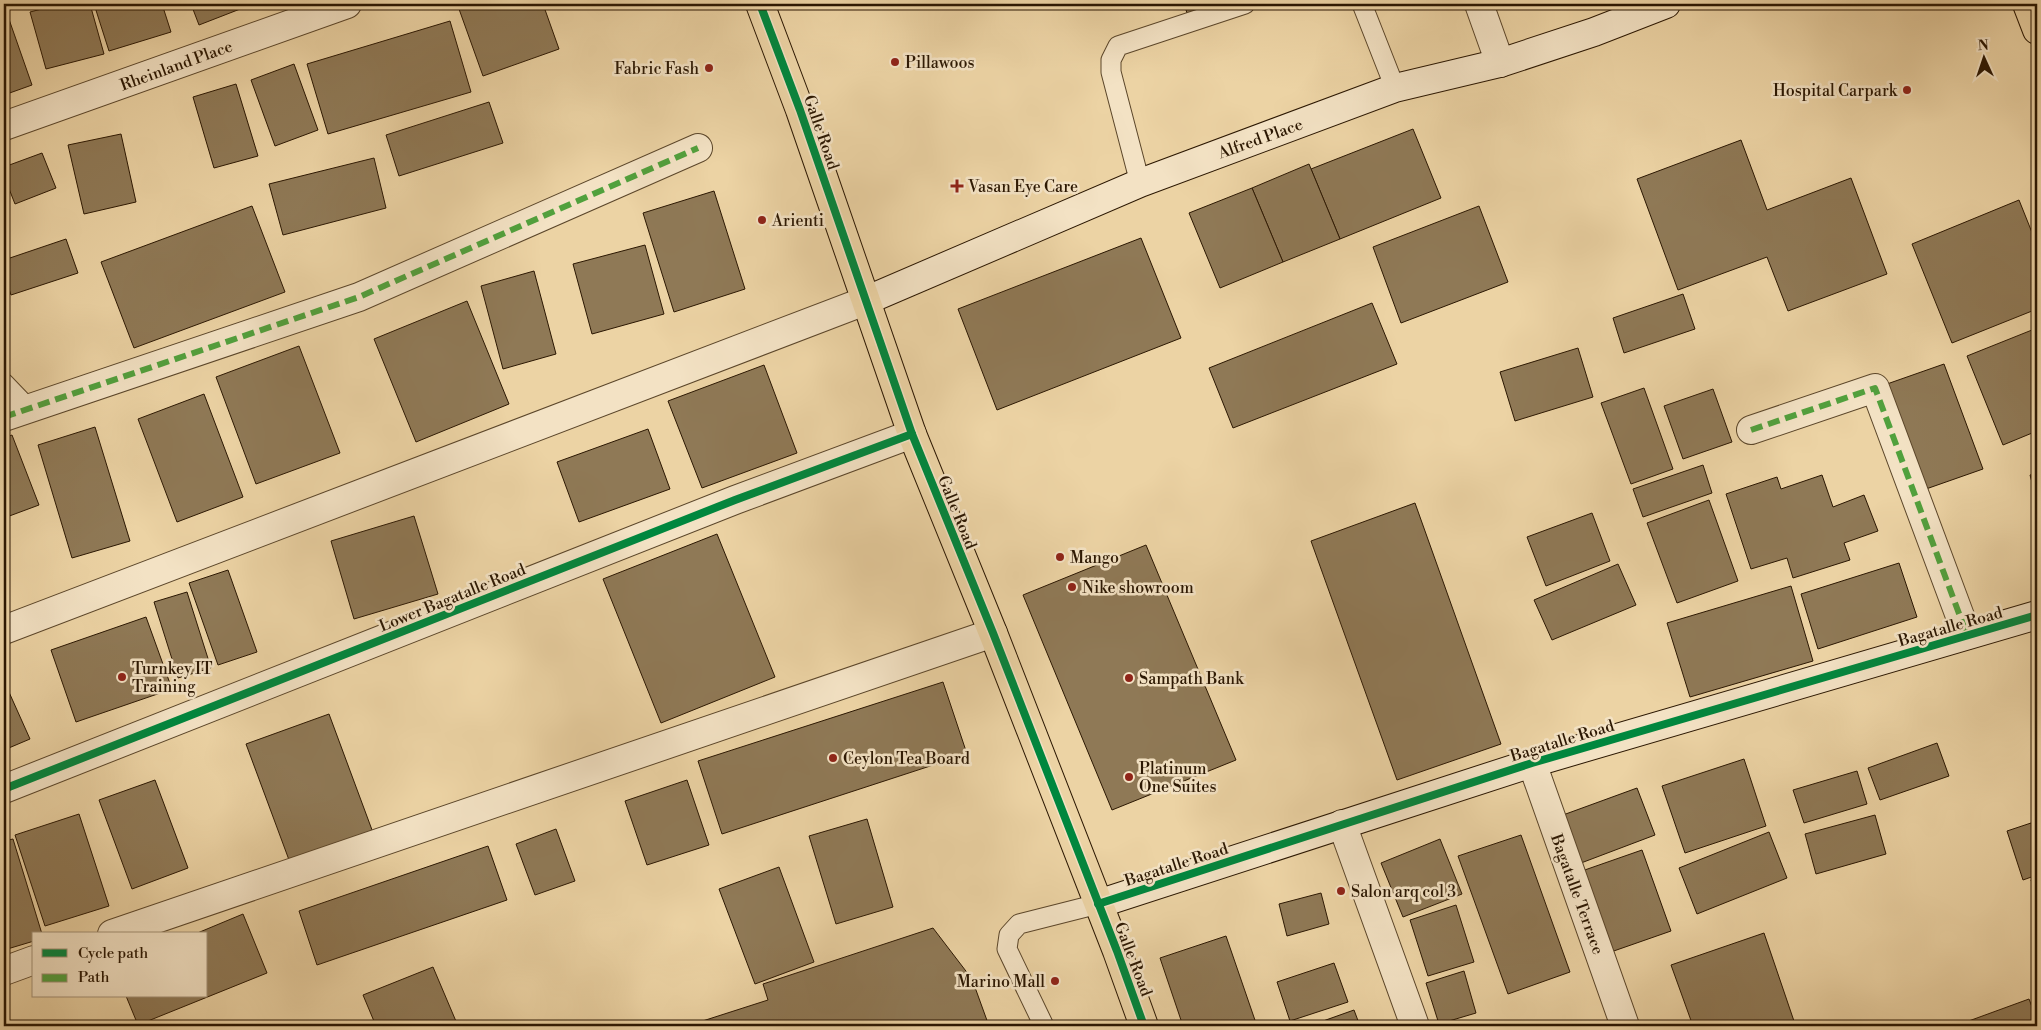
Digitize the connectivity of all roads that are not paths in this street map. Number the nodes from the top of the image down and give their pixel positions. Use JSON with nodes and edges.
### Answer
{"nodes":[{"id":1,"x":347,"y":4,"type":"edge"},
{"id":2,"x":760,"y":4,"type":"edge"},
{"id":3,"x":1245,"y":4,"type":"edge"},
{"id":4,"x":1362,"y":4,"type":"edge"},
{"id":5,"x":1479,"y":4,"type":"edge"},
{"id":6,"x":1666,"y":4,"type":"edge"},
{"id":7,"x":2027,"y":4,"type":"edge"},
{"id":8,"x":2037,"y":30,"type":"edge"},
{"id":9,"x":1500,"y":63,"type":"junction"},
{"id":10,"x":1395,"y":88,"type":"junction"},
{"id":11,"x":4,"y":126,"type":"edge"},
{"id":12,"x":698,"y":148,"type":"dead end"},
{"id":13,"x":1140,"y":183,"type":"junction"},
{"id":14,"x":865,"y":301,"type":"junction"},
{"id":15,"x":5,"y":384,"type":"edge"},
{"id":16,"x":16,"y":413,"type":"edge"},
{"id":17,"x":1750,"y":430,"type":"dead end"},
{"id":18,"x":912,"y":434,"type":"junction"},
{"id":19,"x":2037,"y":615,"type":"edge"},
{"id":20,"x":4,"y":630,"type":"edge"},
{"id":21,"x":993,"y":634,"type":"junction"},
{"id":22,"x":1966,"y":635,"type":"junction"},
{"id":23,"x":1532,"y":762,"type":"junction"},
{"id":24,"x":4,"y":789,"type":"edge"},
{"id":25,"x":1342,"y":824,"type":"junction"},
{"id":26,"x":1098,"y":904,"type":"junction"},
{"id":27,"x":118,"y":932,"type":"edge"},
{"id":28,"x":32,"y":961,"type":"edge"},
{"id":29,"x":4,"y":970,"type":"edge"},
{"id":30,"x":1044,"y":1026,"type":"edge"},
{"id":31,"x":1144,"y":1026,"type":"edge"},
{"id":32,"x":1415,"y":1026,"type":"edge"},
{"id":33,"x":1625,"y":1026,"type":"edge"}],
"edges":[{"from":1,"to":11,"type":"street","name":"Rheinland Place"},
{"from":2,"to":14,"type":"highway","name":"Galle Road"},
{"from":3,"to":13,"type":"lane"},
{"from":4,"to":10,"type":"lane"},
{"from":5,"to":9,"type":"street"},
{"from":6,"to":9,"type":"street","name":"Alfred Place"},
{"from":7,"to":8,"type":"highway"},
{"from":9,"to":10,"type":"street","name":"Alfred Place"},
{"from":10,"to":13,"type":"street","name":"Alfred Place"},
{"from":12,"to":16,"type":"street"},
{"from":13,"to":14,"type":"street","name":"Alfred Place"},
{"from":14,"to":18,"type":"highway","name":"Galle Road"},
{"from":14,"to":20,"type":"street","name":"Alfred Place"},
{"from":15,"to":16,"type":"lane"},
{"from":17,"to":22,"type":"street"},
{"from":18,"to":21,"type":"highway","name":"Galle Road"},
{"from":18,"to":24,"type":"street","name":"Lower Bagatalle Road"},
{"from":19,"to":22,"type":"street","name":"Bagatalle Road"},
{"from":21,"to":26,"type":"highway","name":"Galle Road"},
{"from":21,"to":27,"type":"street"},
{"from":22,"to":23,"type":"street","name":"Bagatalle Road"},
{"from":23,"to":25,"type":"street","name":"Bagatalle Road"},
{"from":23,"to":33,"type":"street","name":"Bagatalle Terrace"},
{"from":25,"to":26,"type":"street","name":"Bagatalle Road"},
{"from":25,"to":32,"type":"street"},
{"from":26,"to":30,"type":"lane"},
{"from":26,"to":31,"type":"highway","name":"Galle Road"},
{"from":28,"to":29,"type":"street"}]}
